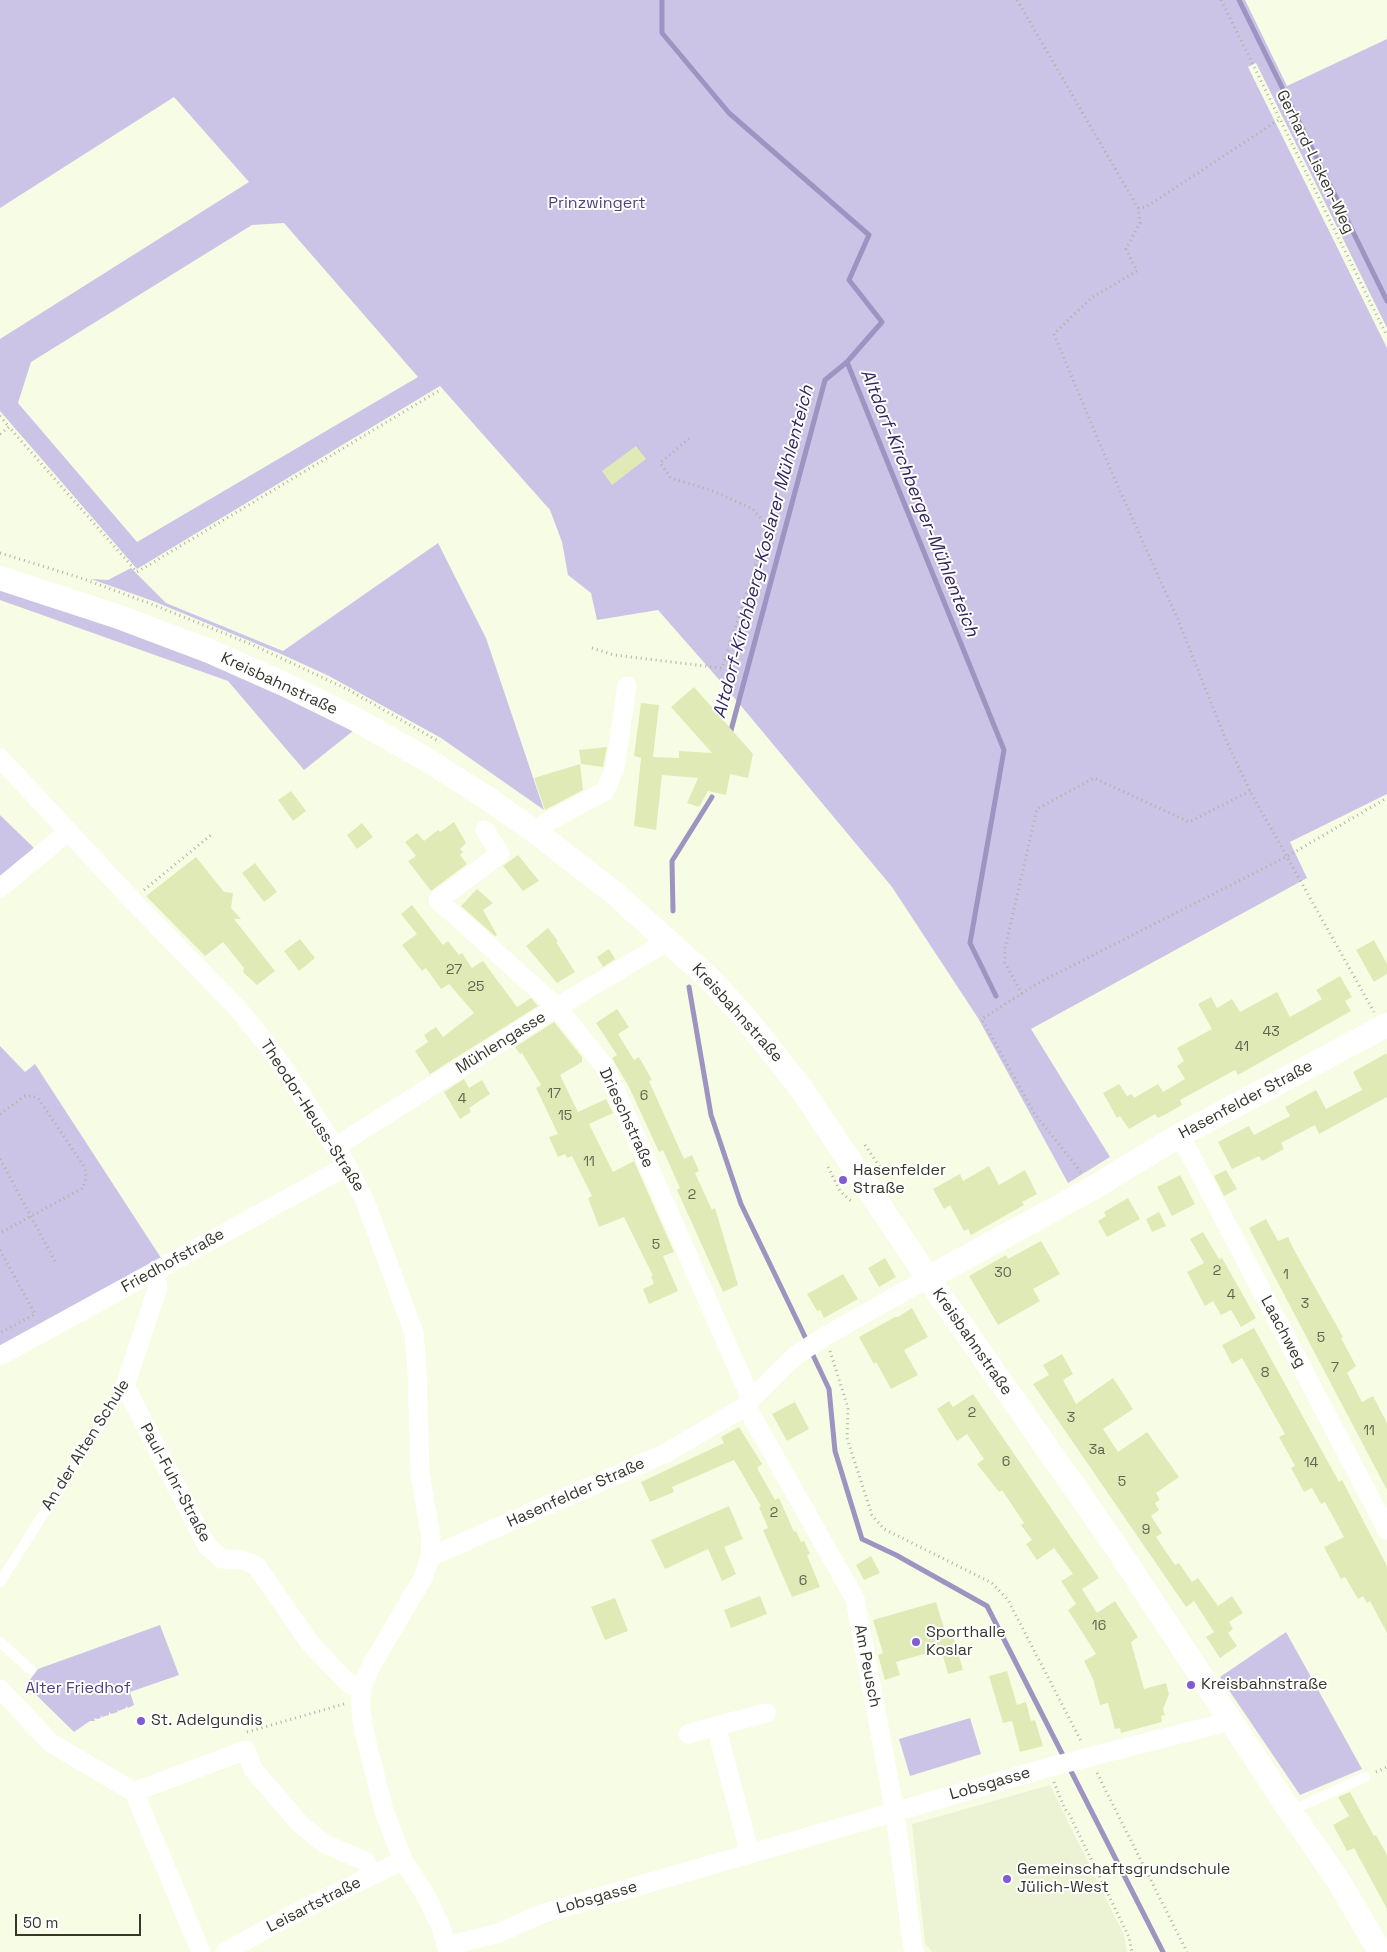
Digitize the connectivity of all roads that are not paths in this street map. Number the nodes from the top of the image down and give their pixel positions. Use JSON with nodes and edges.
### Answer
{"nodes":[{"id":1,"x":0,"y":578,"type":"edge"},
{"id":2,"x":627,"y":686,"type":"dead end"},
{"id":3,"x":0,"y":758,"type":"edge"},
{"id":4,"x":485,"y":830,"type":"dead end"},
{"id":5,"x":69,"y":831,"type":"junction"},
{"id":6,"x":537,"y":833,"type":"junction"},
{"id":7,"x":0,"y":888,"type":"edge"},
{"id":8,"x":668,"y":941,"type":"junction"},
{"id":9,"x":557,"y":1007,"type":"junction"},
{"id":10,"x":1381,"y":1018,"type":"edge"},
{"id":11,"x":1180,"y":1135,"type":"junction"},
{"id":12,"x":335,"y":1147,"type":"junction"},
{"id":13,"x":347,"y":1166,"type":"junction"},
{"id":14,"x":156,"y":1270,"type":"junction"},
{"id":15,"x":928,"y":1278,"type":"junction"},
{"id":16,"x":0,"y":1356,"type":"edge"},
{"id":17,"x":125,"y":1386,"type":"junction"},
{"id":18,"x":748,"y":1402,"type":"junction"},
{"id":19,"x":1387,"y":1530,"type":"edge"},
{"id":20,"x":430,"y":1557,"type":"junction"},
{"id":21,"x":0,"y":1582,"type":"edge"},
{"id":22,"x":0,"y":1642,"type":"edge"},
{"id":23,"x":31,"y":1670,"type":"dead end"},
{"id":24,"x":0,"y":1689,"type":"edge"},
{"id":25,"x":361,"y":1689,"type":"junction"},
{"id":26,"x":766,"y":1713,"type":"dead end"},
{"id":27,"x":1231,"y":1721,"type":"junction"},
{"id":28,"x":716,"y":1726,"type":"junction"},
{"id":29,"x":688,"y":1734,"type":"dead end"},
{"id":30,"x":1365,"y":1778,"type":"dead end"},
{"id":31,"x":134,"y":1792,"type":"junction"},
{"id":32,"x":1290,"y":1811,"type":"junction"},
{"id":33,"x":895,"y":1812,"type":"junction"},
{"id":34,"x":750,"y":1854,"type":"junction"},
{"id":35,"x":403,"y":1860,"type":"junction"},
{"id":36,"x":373,"y":1874,"type":"junction"},
{"id":37,"x":447,"y":1949,"type":"edge"},
{"id":38,"x":201,"y":1952,"type":"edge"},
{"id":39,"x":225,"y":1952,"type":"edge"},
{"id":40,"x":916,"y":1952,"type":"edge"},
{"id":41,"x":1380,"y":1952,"type":"edge"}],
"edges":[{"from":1,"to":6,"type":"street","name":"Kreisbahnstraße"},
{"from":2,"to":6,"type":"street"},
{"from":3,"to":5,"type":"street","name":"Theodor-Heuss-Straße"},
{"from":4,"to":9,"type":"street","name":"Drieschstraße"},
{"from":5,"to":7,"type":"street"},
{"from":5,"to":12,"type":"street","name":"Theodor-Heuss-Straße"},
{"from":6,"to":8,"type":"street","name":"Kreisbahnstraße"},
{"from":8,"to":9,"type":"street","name":"Mühlengasse"},
{"from":8,"to":15,"type":"street","name":"Kreisbahnstraße"},
{"from":9,"to":12,"type":"street","name":"Mühlengasse"},
{"from":9,"to":18,"type":"street","name":"Drieschstraße"},
{"from":10,"to":11,"type":"street","name":"Hasenfelder Straße"},
{"from":11,"to":15,"type":"street","name":"Hasenfelder Straße"},
{"from":11,"to":19,"type":"street","name":"Laachweg"},
{"from":12,"to":13,"type":"street","name":"Theodor-Heuss-Straße"},
{"from":13,"to":14,"type":"street","name":"Friedhofstraße"},
{"from":13,"to":20,"type":"street","name":"Theodor-Heuss-Straße"},
{"from":14,"to":16,"type":"street","name":"Friedhofstraße"},
{"from":14,"to":17,"type":"street","name":"An der Alten Schule"},
{"from":15,"to":18,"type":"street","name":"Hasenfelder Straße"},
{"from":15,"to":27,"type":"street","name":"Kreisbahnstraße"},
{"from":17,"to":21,"type":"lane","name":"An der Alten Schule"},
{"from":17,"to":25,"type":"street","name":"Paul-Fuhr-Straße"},
{"from":18,"to":20,"type":"street","name":"Hasenfelder Straße"},
{"from":18,"to":33,"type":"street","name":"Am Peusch"},
{"from":20,"to":25,"type":"street","name":"Theodor-Heuss-Straße"},
{"from":22,"to":23,"type":"lane"},
{"from":24,"to":31,"type":"street"},
{"from":25,"to":35,"type":"street","name":"Theodor-Heuss-Straße"},
{"from":26,"to":28,"type":"street"},
{"from":27,"to":32,"type":"street","name":"Kreisbahnstraße"},
{"from":27,"to":33,"type":"street","name":"Lobsgasse"},
{"from":28,"to":29,"type":"street"},
{"from":28,"to":34,"type":"street"},
{"from":30,"to":32,"type":"lane"},
{"from":31,"to":36,"type":"street"},
{"from":31,"to":38,"type":"street"},
{"from":32,"to":41,"type":"street","name":"Kreisbahnstraße"},
{"from":33,"to":34,"type":"street","name":"Lobsgasse"},
{"from":33,"to":40,"type":"street","name":"Am Peusch"},
{"from":34,"to":37,"type":"street","name":"Lobsgasse"},
{"from":35,"to":36,"type":"street","name":"Leisartstraße"},
{"from":35,"to":37,"type":"street","name":"Theodor-Heuss-Straße"},
{"from":36,"to":39,"type":"street","name":"Leisartstraße"}]}
